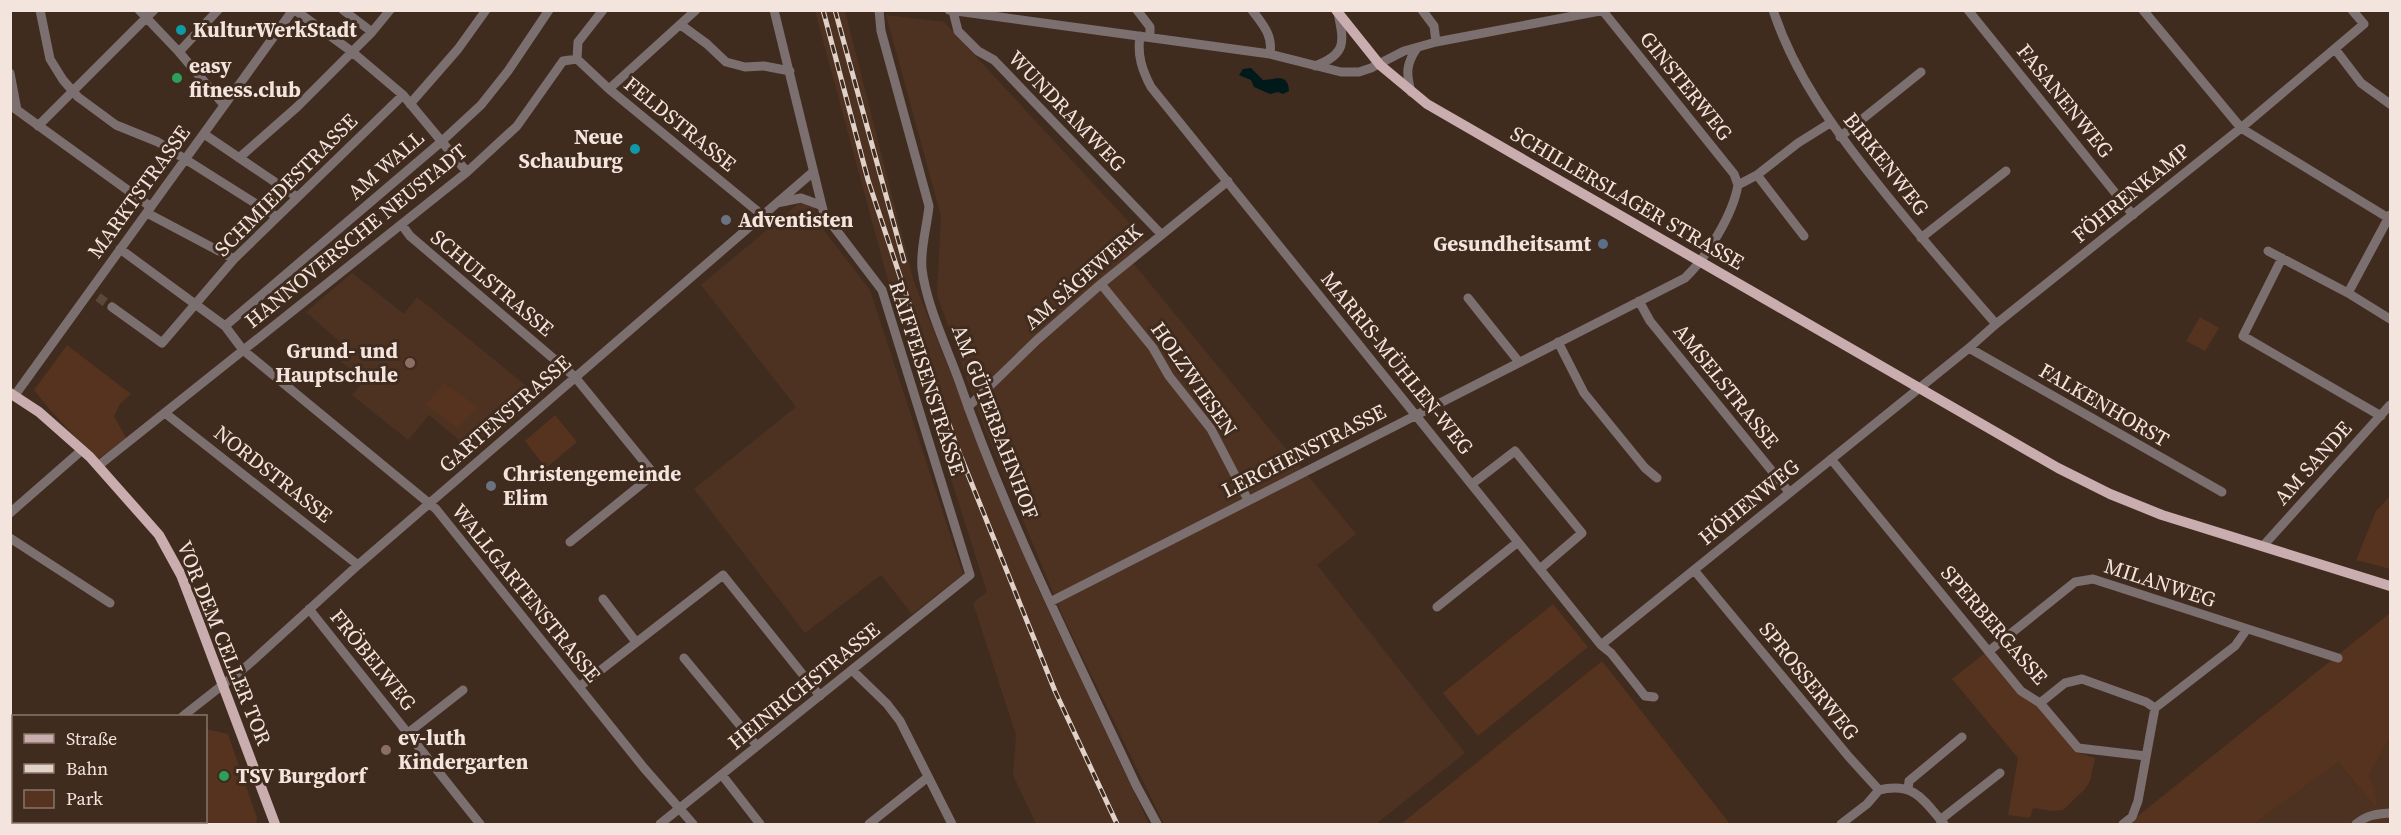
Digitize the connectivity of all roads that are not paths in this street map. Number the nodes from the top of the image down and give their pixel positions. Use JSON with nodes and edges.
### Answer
{"nodes":[{"id":1,"x":40,"y":10,"type":"edge"},
{"id":2,"x":218,"y":10,"type":"edge"},
{"id":3,"x":294,"y":10,"type":"edge"},
{"id":4,"x":343,"y":10,"type":"edge"},
{"id":5,"x":390,"y":10,"type":"edge"},
{"id":6,"x":486,"y":10,"type":"edge"},
{"id":7,"x":549,"y":10,"type":"edge"},
{"id":8,"x":603,"y":10,"type":"edge"},
{"id":9,"x":696,"y":10,"type":"edge"},
{"id":10,"x":774,"y":10,"type":"edge"},
{"id":11,"x":879,"y":10,"type":"edge"},
{"id":12,"x":1137,"y":10,"type":"edge"},
{"id":13,"x":1252,"y":10,"type":"edge"},
{"id":14,"x":1422,"y":10,"type":"edge"},
{"id":15,"x":1773,"y":10,"type":"edge"},
{"id":16,"x":1968,"y":10,"type":"edge"},
{"id":17,"x":2143,"y":10,"type":"edge"},
{"id":18,"x":2352,"y":10,"type":"edge"},
{"id":19,"x":951,"y":11,"type":"edge"},
{"id":20,"x":1604,"y":11,"type":"edge"},
{"id":21,"x":1337,"y":12,"type":"edge"},
{"id":22,"x":146,"y":13,"type":"edge"},
{"id":23,"x":681,"y":25,"type":"junction"},
{"id":24,"x":372,"y":32,"type":"junction"},
{"id":25,"x":1145,"y":37,"type":"junction"},
{"id":26,"x":1436,"y":42,"type":"junction"},
{"id":27,"x":1417,"y":48,"type":"junction"},
{"id":28,"x":2335,"y":49,"type":"junction"},
{"id":29,"x":351,"y":51,"type":"junction"},
{"id":30,"x":179,"y":52,"type":"junction"},
{"id":31,"x":1270,"y":54,"type":"junction"},
{"id":32,"x":577,"y":59,"type":"junction"},
{"id":33,"x":1380,"y":65,"type":"junction"},
{"id":34,"x":1315,"y":66,"type":"junction"},
{"id":35,"x":790,"y":71,"type":"junction"},
{"id":36,"x":1921,"y":72,"type":"dead end"},
{"id":37,"x":10,"y":73,"type":"edge"},
{"id":38,"x":609,"y":89,"type":"junction"},
{"id":39,"x":73,"y":90,"type":"junction"},
{"id":40,"x":1411,"y":92,"type":"junction"},
{"id":41,"x":403,"y":95,"type":"junction"},
{"id":42,"x":410,"y":104,"type":"junction"},
{"id":43,"x":2391,"y":104,"type":"edge"},
{"id":44,"x":224,"y":105,"type":"junction"},
{"id":45,"x":14,"y":108,"type":"edge"},
{"id":46,"x":1830,"y":123,"type":"junction"},
{"id":47,"x":38,"y":126,"type":"junction"},
{"id":48,"x":2241,"y":128,"type":"junction"},
{"id":49,"x":204,"y":134,"type":"junction"},
{"id":50,"x":1840,"y":137,"type":"junction"},
{"id":51,"x":441,"y":142,"type":"junction"},
{"id":52,"x":239,"y":158,"type":"junction"},
{"id":53,"x":186,"y":160,"type":"junction"},
{"id":54,"x":2006,"y":171,"type":"dead end"},
{"id":55,"x":467,"y":172,"type":"junction"},
{"id":56,"x":813,"y":172,"type":"junction"},
{"id":57,"x":1757,"y":175,"type":"junction"},
{"id":58,"x":1228,"y":182,"type":"junction"},
{"id":59,"x":1738,"y":185,"type":"junction"},
{"id":60,"x":297,"y":197,"type":"junction"},
{"id":61,"x":777,"y":203,"type":"junction"},
{"id":62,"x":820,"y":205,"type":"junction"},
{"id":63,"x":149,"y":210,"type":"junction"},
{"id":64,"x":762,"y":215,"type":"junction"},
{"id":65,"x":2133,"y":215,"type":"junction"},
{"id":66,"x":277,"y":217,"type":"junction"},
{"id":67,"x":2390,"y":217,"type":"edge"},
{"id":68,"x":402,"y":225,"type":"junction"},
{"id":69,"x":1161,"y":234,"type":"junction"},
{"id":70,"x":1804,"y":236,"type":"dead end"},
{"id":71,"x":1921,"y":238,"type":"junction"},
{"id":72,"x":120,"y":249,"type":"junction"},
{"id":73,"x":2268,"y":251,"type":"dead end"},
{"id":74,"x":2282,"y":258,"type":"junction"},
{"id":75,"x":234,"y":259,"type":"junction"},
{"id":76,"x":1700,"y":263,"type":"junction"},
{"id":77,"x":1101,"y":284,"type":"junction"},
{"id":78,"x":89,"y":291,"type":"junction"},
{"id":79,"x":2348,"y":293,"type":"junction"},
{"id":80,"x":98,"y":297,"type":"tunnel mouth"},
{"id":81,"x":1468,"y":298,"type":"dead end"},
{"id":82,"x":1639,"y":301,"type":"junction"},
{"id":83,"x":197,"y":304,"type":"junction"},
{"id":84,"x":112,"y":307,"type":"tunnel mouth"},
{"id":85,"x":2391,"y":319,"type":"edge"},
{"id":86,"x":1996,"y":324,"type":"junction"},
{"id":87,"x":225,"y":326,"type":"junction"},
{"id":88,"x":1558,"y":342,"type":"junction"},
{"id":89,"x":1969,"y":348,"type":"junction"},
{"id":90,"x":243,"y":350,"type":"junction"},
{"id":91,"x":1519,"y":362,"type":"junction"},
{"id":92,"x":575,"y":377,"type":"junction"},
{"id":93,"x":1919,"y":388,"type":"junction"},
{"id":94,"x":13,"y":394,"type":"edge"},
{"id":95,"x":2391,"y":405,"type":"edge"},
{"id":96,"x":968,"y":407,"type":"junction"},
{"id":97,"x":165,"y":413,"type":"junction"},
{"id":98,"x":1415,"y":414,"type":"junction"},
{"id":99,"x":2381,"y":416,"type":"junction"},
{"id":100,"x":82,"y":450,"type":"junction"},
{"id":101,"x":1831,"y":459,"type":"junction"},
{"id":102,"x":98,"y":466,"type":"junction"},
{"id":103,"x":1657,"y":478,"type":"dead end"},
{"id":104,"x":1472,"y":484,"type":"junction"},
{"id":105,"x":1789,"y":492,"type":"junction"},
{"id":106,"x":2222,"y":492,"type":"dead end"},
{"id":107,"x":1248,"y":500,"type":"junction"},
{"id":108,"x":429,"y":504,"type":"junction"},
{"id":109,"x":10,"y":513,"type":"edge"},
{"id":110,"x":10,"y":538,"type":"edge"},
{"id":111,"x":570,"y":542,"type":"dead end"},
{"id":112,"x":1518,"y":542,"type":"junction"},
{"id":113,"x":2263,"y":546,"type":"junction"},
{"id":114,"x":358,"y":565,"type":"junction"},
{"id":115,"x":1540,"y":569,"type":"junction"},
{"id":116,"x":1694,"y":570,"type":"junction"},
{"id":117,"x":970,"y":575,"type":"joint"},
{"id":118,"x":2391,"y":586,"type":"edge"},
{"id":119,"x":603,"y":599,"type":"dead end"},
{"id":120,"x":1050,"y":602,"type":"junction"},
{"id":121,"x":110,"y":603,"type":"dead end"},
{"id":122,"x":1437,"y":607,"type":"dead end"},
{"id":123,"x":309,"y":609,"type":"junction"},
{"id":124,"x":2247,"y":629,"type":"junction"},
{"id":125,"x":636,"y":642,"type":"junction"},
{"id":126,"x":1601,"y":645,"type":"junction"},
{"id":127,"x":1989,"y":651,"type":"junction"},
{"id":128,"x":684,"y":658,"type":"dead end"},
{"id":129,"x":2338,"y":658,"type":"dead end"},
{"id":130,"x":852,"y":670,"type":"junction"},
{"id":131,"x":222,"y":684,"type":"junction"},
{"id":132,"x":579,"y":687,"type":"junction"},
{"id":133,"x":463,"y":690,"type":"dead end"},
{"id":134,"x":820,"y":696,"type":"junction"},
{"id":135,"x":1654,"y":697,"type":"dead end"},
{"id":136,"x":2040,"y":703,"type":"junction"},
{"id":137,"x":2155,"y":708,"type":"junction"},
{"id":138,"x":185,"y":715,"type":"edge"},
{"id":139,"x":408,"y":733,"type":"junction"},
{"id":140,"x":1962,"y":736,"type":"dead end"},
{"id":141,"x":757,"y":746,"type":"junction"},
{"id":142,"x":2146,"y":756,"type":"junction"},
{"id":143,"x":2000,"y":773,"type":"dead end"},
{"id":144,"x":722,"y":775,"type":"junction"},
{"id":145,"x":928,"y":777,"type":"junction"},
{"id":146,"x":1908,"y":789,"type":"junction"},
{"id":147,"x":1878,"y":790,"type":"junction"},
{"id":148,"x":680,"y":808,"type":"junction"},
{"id":149,"x":2391,"y":813,"type":"edge"},
{"id":150,"x":1942,"y":822,"type":"edge"},
{"id":151,"x":276,"y":825,"type":"edge"},
{"id":152,"x":480,"y":825,"type":"edge"},
{"id":153,"x":660,"y":825,"type":"edge"},
{"id":154,"x":693,"y":825,"type":"edge"},
{"id":155,"x":760,"y":825,"type":"edge"},
{"id":156,"x":869,"y":825,"type":"edge"},
{"id":157,"x":952,"y":825,"type":"edge"},
{"id":158,"x":1157,"y":825,"type":"edge"},
{"id":159,"x":1841,"y":825,"type":"edge"},
{"id":160,"x":2123,"y":825,"type":"edge"},
{"id":161,"x":2356,"y":825,"type":"edge"}],
"edges":[{"from":1,"to":39,"type":"street"},
{"from":2,"to":30,"type":"street"},
{"from":3,"to":29,"type":"street"},
{"from":3,"to":44,"type":"street","name":"MARKTSTRASSE"},
{"from":4,"to":24,"type":"street"},
{"from":5,"to":24,"type":"street"},
{"from":6,"to":42,"type":"street"},
{"from":7,"to":51,"type":"street","name":"AM WALL"},
{"from":8,"to":32,"type":"street"},
{"from":9,"to":23,"type":"street"},
{"from":10,"to":35,"type":"street","name":"RAIFFEISENSTRASSE"},
{"from":11,"to":96,"type":"street","name":"AM GÜTERBAHNHOF"},
{"from":12,"to":25,"type":"street"},
{"from":13,"to":31,"type":"street"},
{"from":14,"to":26,"type":"street"},
{"from":15,"to":46,"type":"street","name":"BIRKENWEG"},
{"from":16,"to":65,"type":"street","name":"FASANENWEG"},
{"from":17,"to":48,"type":"street"},
{"from":18,"to":28,"type":"street","name":"FÖHRENKAMP"},
{"from":19,"to":25,"type":"street"},
{"from":19,"to":69,"type":"street","name":"WUNDRAMWEG"},
{"from":20,"to":26,"type":"street"},
{"from":20,"to":59,"type":"street","name":"GINSTERWEG"},
{"from":21,"to":33,"type":"main road","name":"SCHILLERSLAGER STRASSE"},
{"from":21,"to":34,"type":"street"},
{"from":22,"to":30,"type":"street"},
{"from":22,"to":39,"type":"street"},
{"from":23,"to":35,"type":"street"},
{"from":23,"to":38,"type":"street"},
{"from":24,"to":29,"type":"street"},
{"from":25,"to":31,"type":"street"},
{"from":25,"to":58,"type":"street","name":"MARRIS-MÜHLEN-WEG"},
{"from":26,"to":27,"type":"street"},
{"from":27,"to":33,"type":"street"},
{"from":27,"to":40,"type":"street"},
{"from":28,"to":43,"type":"street"},
{"from":28,"to":48,"type":"street","name":"FÖHRENKAMP"},
{"from":29,"to":41,"type":"street"},
{"from":29,"to":52,"type":"street"},
{"from":30,"to":44,"type":"street"},
{"from":31,"to":34,"type":"street"},
{"from":32,"to":38,"type":"street","name":"FELDSTRASSE"},
{"from":32,"to":55,"type":"street","name":"HANNOVERSCHE NEUSTADT"},
{"from":33,"to":34,"type":"street"},
{"from":33,"to":40,"type":"main road","name":"SCHILLERSLAGER STRASSE"},
{"from":35,"to":56,"type":"street","name":"RAIFFEISENSTRASSE"},
{"from":36,"to":50,"type":"street"},
{"from":37,"to":45,"type":"street"},
{"from":38,"to":64,"type":"street","name":"FELDSTRASSE"},
{"from":39,"to":47,"type":"street"},
{"from":39,"to":53,"type":"street"},
{"from":40,"to":76,"type":"main road","name":"SCHILLERSLAGER STRASSE"},
{"from":41,"to":42,"type":"street"},
{"from":41,"to":60,"type":"street","name":"SCHMIEDESTRASSE"},
{"from":42,"to":51,"type":"street"},
{"from":44,"to":49,"type":"street","name":"MARKTSTRASSE"},
{"from":45,"to":47,"type":"street"},
{"from":46,"to":50,"type":"street","name":"BIRKENWEG"},
{"from":46,"to":57,"type":"street"},
{"from":47,"to":63,"type":"street"},
{"from":48,"to":65,"type":"street","name":"FÖHRENKAMP"},
{"from":48,"to":67,"type":"street"},
{"from":49,"to":52,"type":"street"},
{"from":49,"to":53,"type":"street","name":"MARKTSTRASSE"},
{"from":50,"to":71,"type":"street","name":"BIRKENWEG"},
{"from":51,"to":55,"type":"street"},
{"from":51,"to":87,"type":"street","name":"AM WALL"},
{"from":52,"to":60,"type":"street"},
{"from":53,"to":63,"type":"street","name":"MARKTSTRASSE"},
{"from":53,"to":66,"type":"street"},
{"from":54,"to":71,"type":"street"},
{"from":55,"to":68,"type":"street","name":"HANNOVERSCHE NEUSTADT"},
{"from":56,"to":61,"type":"street","name":"GARTENSTRASSE"},
{"from":56,"to":62,"type":"street","name":"RAIFFEISENSTRASSE"},
{"from":57,"to":59,"type":"street"},
{"from":57,"to":70,"type":"street"},
{"from":58,"to":69,"type":"street","name":"AM SÄGEWERK"},
{"from":58,"to":98,"type":"street","name":"MARRIS-MÜHLEN-WEG"},
{"from":59,"to":76,"type":"street"},
{"from":60,"to":66,"type":"street","name":"SCHMIEDESTRASSE"},
{"from":61,"to":62,"type":"street"},
{"from":61,"to":64,"type":"street","name":"GARTENSTRASSE"},
{"from":62,"to":117,"type":"street","name":"RAIFFEISENSTRASSE"},
{"from":63,"to":72,"type":"street","name":"MARKTSTRASSE"},
{"from":63,"to":75,"type":"street"},
{"from":64,"to":92,"type":"street","name":"GARTENSTRASSE"},
{"from":65,"to":86,"type":"street","name":"FÖHRENKAMP"},
{"from":66,"to":75,"type":"street","name":"SCHMIEDESTRASSE"},
{"from":67,"to":79,"type":"street"},
{"from":68,"to":90,"type":"street","name":"HANNOVERSCHE NEUSTADT"},
{"from":68,"to":92,"type":"street","name":"SCHULSTRASSE"},
{"from":69,"to":77,"type":"street","name":"AM SÄGEWERK"},
{"from":71,"to":86,"type":"street","name":"BIRKENWEG"},
{"from":72,"to":78,"type":"street","name":"MARKTSTRASSE"},
{"from":72,"to":83,"type":"street","name":"WALLGARTENSTRASSE"},
{"from":73,"to":74,"type":"street"},
{"from":74,"to":79,"type":"street"},
{"from":74,"to":99,"type":"street"},
{"from":75,"to":83,"type":"street","name":"SCHMIEDESTRASSE"},
{"from":76,"to":82,"type":"street","name":"LERCHENSTRASSE"},
{"from":76,"to":93,"type":"main road","name":"SCHILLERSLAGER STRASSE"},
{"from":77,"to":96,"type":"street","name":"AM SÄGEWERK"},
{"from":77,"to":107,"type":"street","name":"HOLZWIESEN"},
{"from":78,"to":80,"type":"street"},
{"from":78,"to":94,"type":"street","name":"MARKTSTRASSE"},
{"from":79,"to":85,"type":"street"},
{"from":81,"to":91,"type":"street"},
{"from":82,"to":88,"type":"street","name":"LERCHENSTRASSE"},
{"from":82,"to":105,"type":"street","name":"AMSELSTRASSE"},
{"from":83,"to":84,"type":"street","name":"SCHMIEDESTRASSE"},
{"from":83,"to":87,"type":"street","name":"WALLGARTENSTRASSE"},
{"from":86,"to":89,"type":"street","name":"FÖHRENKAMP"},
{"from":87,"to":90,"type":"street","name":"WALLGARTENSTRASSE"},
{"from":88,"to":91,"type":"street","name":"LERCHENSTRASSE"},
{"from":88,"to":103,"type":"street"},
{"from":89,"to":93,"type":"street","name":"FÖHRENKAMP"},
{"from":89,"to":106,"type":"street","name":"FALKENHORST"},
{"from":90,"to":97,"type":"street","name":"HANNOVERSCHE NEUSTADT"},
{"from":90,"to":108,"type":"street","name":"WALLGARTENSTRASSE"},
{"from":91,"to":98,"type":"street","name":"LERCHENSTRASSE"},
{"from":92,"to":108,"type":"street","name":"GARTENSTRASSE"},
{"from":92,"to":111,"type":"street","name":"SCHULSTRASSE"},
{"from":93,"to":101,"type":"street","name":"HÖHENWEG"},
{"from":93,"to":113,"type":"main road","name":"SCHILLERSLAGER STRASSE"},
{"from":94,"to":100,"type":"main road","name":"VOR DEM CELLER TOR"},
{"from":95,"to":99,"type":"street","name":"AM SANDE"},
{"from":96,"to":120,"type":"street","name":"AM GÜTERBAHNHOF"},
{"from":97,"to":102,"type":"street","name":"HANNOVERSCHE NEUSTADT"},
{"from":97,"to":114,"type":"street","name":"NORDSTRASSE"},
{"from":98,"to":104,"type":"street","name":"MARRIS-MÜHLEN-WEG"},
{"from":98,"to":107,"type":"street","name":"LERCHENSTRASSE"},
{"from":99,"to":113,"type":"street","name":"AM SANDE"},
{"from":100,"to":102,"type":"main road","name":"VOR DEM CELLER TOR"},
{"from":100,"to":109,"type":"street"},
{"from":101,"to":105,"type":"street","name":"HÖHENWEG"},
{"from":101,"to":127,"type":"street","name":"SPERBERGASSE"},
{"from":102,"to":131,"type":"main road","name":"VOR DEM CELLER TOR"},
{"from":104,"to":112,"type":"street","name":"MARRIS-MÜHLEN-WEG"},
{"from":104,"to":115,"type":"street"},
{"from":105,"to":116,"type":"street","name":"HÖHENWEG"},
{"from":107,"to":120,"type":"street","name":"LERCHENSTRASSE"},
{"from":108,"to":114,"type":"street","name":"GARTENSTRASSE"},
{"from":108,"to":132,"type":"street","name":"WALLGARTENSTRASSE"},
{"from":110,"to":121,"type":"street"},
{"from":112,"to":115,"type":"street","name":"MARRIS-MÜHLEN-WEG"},
{"from":112,"to":122,"type":"street"},
{"from":113,"to":118,"type":"main road","name":"SCHILLERSLAGER STRASSE"},
{"from":114,"to":123,"type":"street","name":"GARTENSTRASSE"},
{"from":115,"to":126,"type":"street","name":"MARRIS-MÜHLEN-WEG"},
{"from":116,"to":126,"type":"street","name":"HÖHENWEG"},
{"from":116,"to":147,"type":"street","name":"SPROSSERWEG"},
{"from":117,"to":130,"type":"street","name":"HEINRICHSTRASSE"},
{"from":119,"to":125,"type":"street"},
{"from":120,"to":158,"type":"street","name":"AM GÜTERBAHNHOF"},
{"from":123,"to":131,"type":"street","name":"GARTENSTRASSE"},
{"from":123,"to":139,"type":"street","name":"FRÖBELWEG"},
{"from":124,"to":127,"type":"street","name":"MILANWEG"},
{"from":124,"to":129,"type":"street","name":"MILANWEG"},
{"from":124,"to":137,"type":"street"},
{"from":125,"to":132,"type":"street"},
{"from":125,"to":134,"type":"street"},
{"from":126,"to":135,"type":"street","name":"MARRIS-MÜHLEN-WEG"},
{"from":127,"to":136,"type":"street","name":"SPERBERGASSE"},
{"from":128,"to":141,"type":"street"},
{"from":130,"to":134,"type":"street","name":"HEINRICHSTRASSE"},
{"from":130,"to":145,"type":"street"},
{"from":131,"to":138,"type":"street","name":"GARTENSTRASSE"},
{"from":131,"to":151,"type":"main road","name":"VOR DEM CELLER TOR"},
{"from":132,"to":148,"type":"street","name":"WALLGARTENSTRASSE"},
{"from":133,"to":139,"type":"street","name":"FRÖBELWEG"},
{"from":134,"to":141,"type":"street","name":"HEINRICHSTRASSE"},
{"from":136,"to":137,"type":"street","name":"SPERBERGASSE"},
{"from":136,"to":142,"type":"street"},
{"from":137,"to":142,"type":"street"},
{"from":139,"to":152,"type":"street","name":"FRÖBELWEG"},
{"from":140,"to":146,"type":"street"},
{"from":141,"to":144,"type":"street","name":"HEINRICHSTRASSE"},
{"from":142,"to":160,"type":"street"},
{"from":143,"to":150,"type":"street"},
{"from":144,"to":148,"type":"street","name":"HEINRICHSTRASSE"},
{"from":144,"to":155,"type":"street"},
{"from":145,"to":156,"type":"street"},
{"from":145,"to":157,"type":"street"},
{"from":146,"to":147,"type":"street"},
{"from":146,"to":150,"type":"street"},
{"from":147,"to":159,"type":"street"},
{"from":148,"to":153,"type":"street","name":"HEINRICHSTRASSE"},
{"from":148,"to":154,"type":"street","name":"WALLGARTENSTRASSE"},
{"from":149,"to":161,"type":"street"}]}
